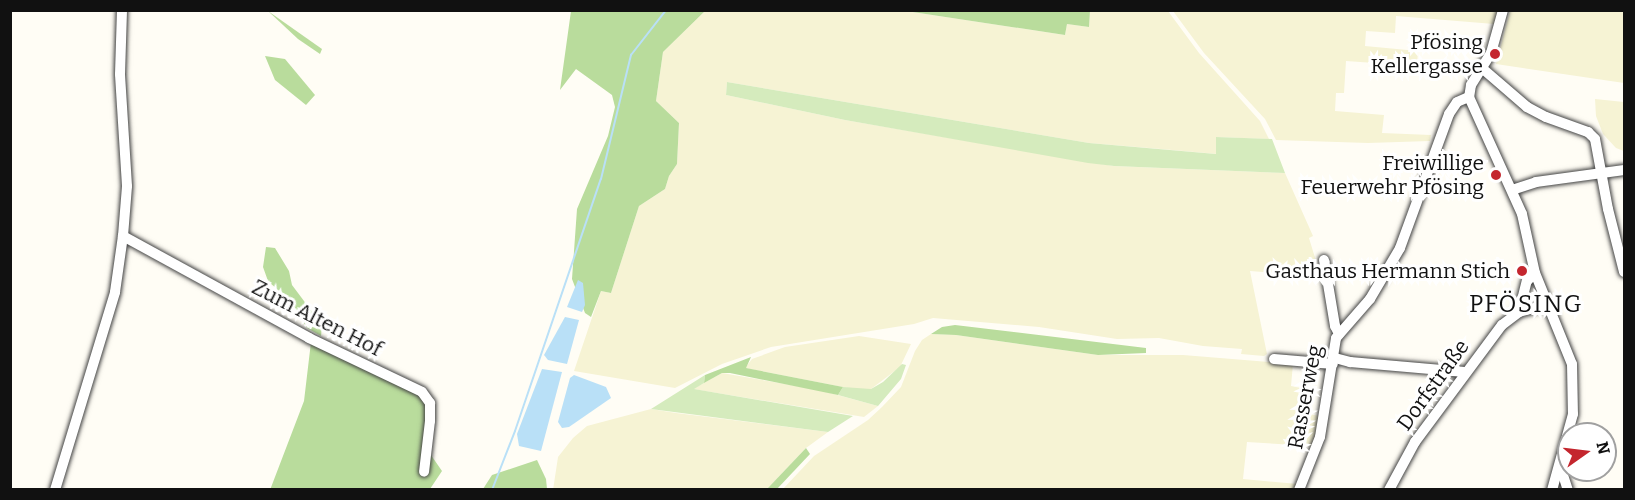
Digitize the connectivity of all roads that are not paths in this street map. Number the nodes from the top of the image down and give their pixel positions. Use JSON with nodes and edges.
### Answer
{"nodes":[{"id":1,"x":122,"y":10,"type":"edge"},
{"id":2,"x":1503,"y":10,"type":"edge"},
{"id":3,"x":1483,"y":69,"type":"junction"},
{"id":4,"x":1468,"y":97,"type":"junction"},
{"id":5,"x":1624,"y":170,"type":"edge"},
{"id":6,"x":1601,"y":173,"type":"junction"},
{"id":7,"x":1512,"y":190,"type":"junction"},
{"id":8,"x":123,"y":236,"type":"junction"},
{"id":9,"x":1324,"y":260,"type":"dead end"},
{"id":10,"x":1624,"y":272,"type":"edge"},
{"id":11,"x":1535,"y":273,"type":"junction"},
{"id":12,"x":1548,"y":304,"type":"junction"},
{"id":13,"x":1519,"y":312,"type":"junction"},
{"id":14,"x":1339,"y":334,"type":"junction"},
{"id":15,"x":1274,"y":359,"type":"dead end"},
{"id":16,"x":1334,"y":361,"type":"junction"},
{"id":17,"x":1465,"y":372,"type":"junction"},
{"id":18,"x":1571,"y":422,"type":"edge"},
{"id":19,"x":424,"y":472,"type":"dead end"},
{"id":20,"x":1557,"y":474,"type":"edge"},
{"id":21,"x":55,"y":489,"type":"edge"},
{"id":22,"x":1299,"y":489,"type":"edge"},
{"id":23,"x":1389,"y":489,"type":"edge"},
{"id":24,"x":1552,"y":489,"type":"edge"}],
"edges":[{"from":1,"to":8,"type":"street"},
{"from":2,"to":3,"type":"street","name":"Rasserweg"},
{"from":3,"to":4,"type":"street","name":"Rasserweg"},
{"from":3,"to":6,"type":"street"},
{"from":4,"to":7,"type":"street"},
{"from":4,"to":14,"type":"street","name":"Rasserweg"},
{"from":5,"to":6,"type":"street"},
{"from":6,"to":7,"type":"street"},
{"from":6,"to":10,"type":"street"},
{"from":7,"to":11,"type":"street"},
{"from":8,"to":19,"type":"street","name":"Zum Alten Hof"},
{"from":8,"to":21,"type":"street"},
{"from":9,"to":14,"type":"street"},
{"from":11,"to":12,"type":"street"},
{"from":11,"to":13,"type":"street"},
{"from":12,"to":13,"type":"street","name":"Dorfstraße"},
{"from":12,"to":18,"type":"street"},
{"from":13,"to":17,"type":"street","name":"Dorfstraße"},
{"from":14,"to":16,"type":"street","name":"Rasserweg"},
{"from":15,"to":16,"type":"street"},
{"from":16,"to":17,"type":"street"},
{"from":16,"to":22,"type":"street","name":"Rasserweg"},
{"from":17,"to":23,"type":"street","name":"Dorfstraße"},
{"from":20,"to":24,"type":"street"}]}
